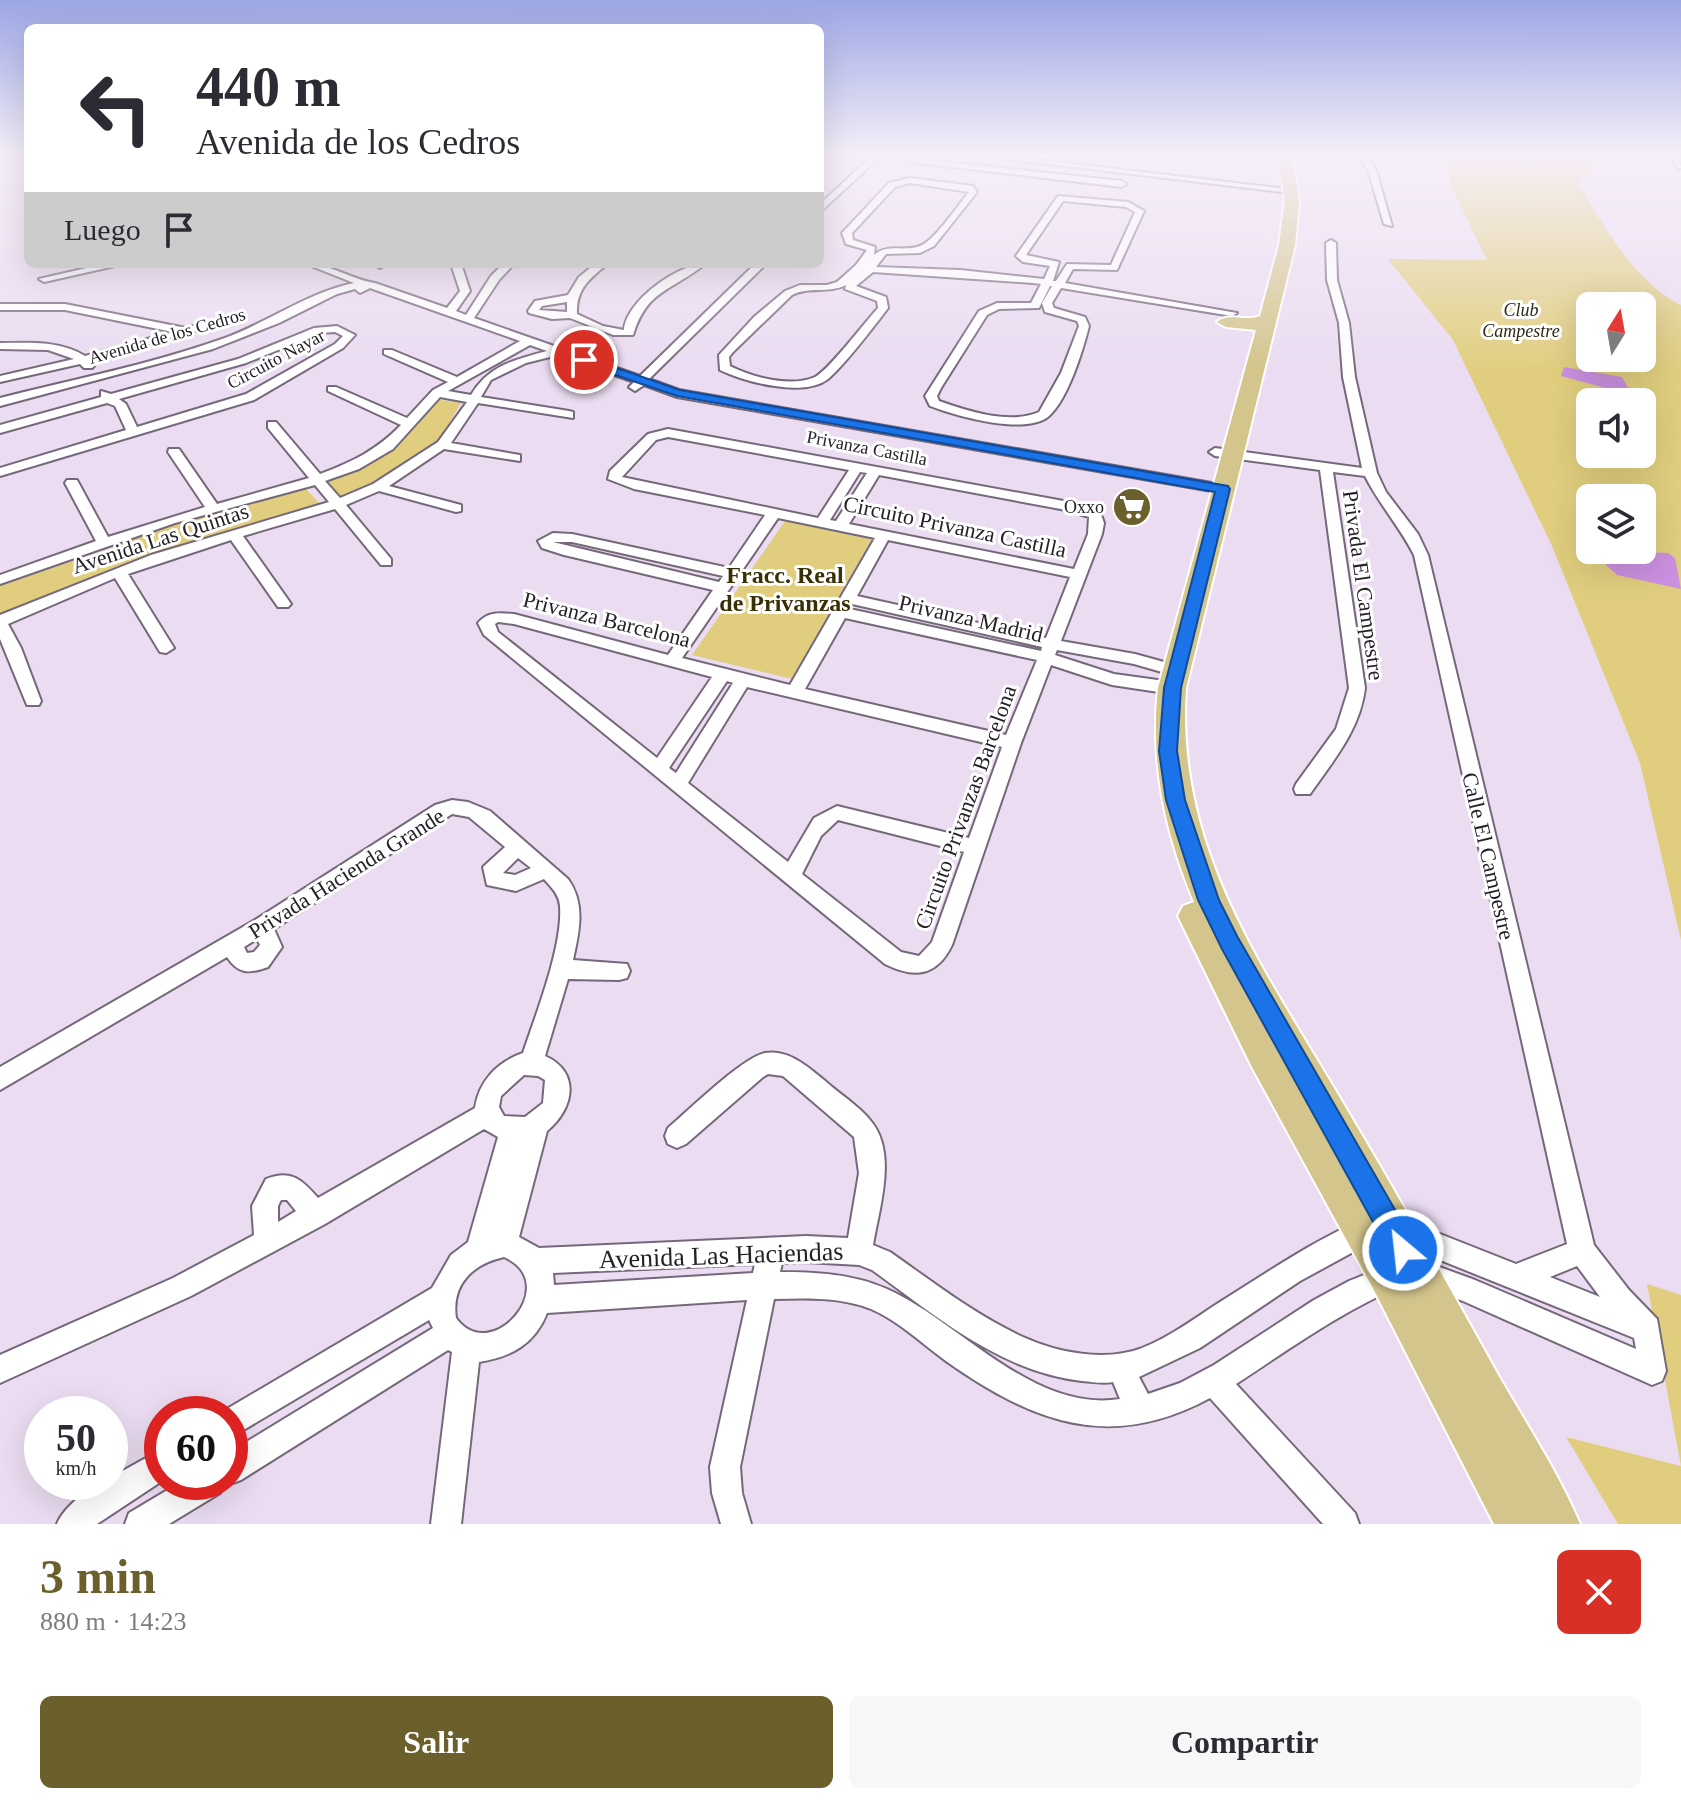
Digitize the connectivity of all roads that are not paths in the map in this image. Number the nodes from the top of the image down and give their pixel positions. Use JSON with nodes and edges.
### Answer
{"nodes":[{"id":1,"x":853,"y":228,"type":"edge"},
{"id":2,"x":943,"y":228,"type":"edge"},
{"id":3,"x":1039,"y":228,"type":"edge"},
{"id":4,"x":1131,"y":228,"type":"edge"},
{"id":5,"x":1282,"y":228,"type":"edge"},
{"id":6,"x":1331,"y":243,"type":"dead end"},
{"id":7,"x":99,"y":268,"type":"edge"},
{"id":8,"x":323,"y":268,"type":"edge"},
{"id":9,"x":457,"y":268,"type":"edge"},
{"id":10,"x":505,"y":268,"type":"edge"},
{"id":11,"x":597,"y":268,"type":"edge"},
{"id":12,"x":692,"y":268,"type":"edge"},
{"id":13,"x":694,"y":268,"type":"edge"},
{"id":14,"x":757,"y":268,"type":"edge"},
{"id":15,"x":866,"y":268,"type":"junction"},
{"id":16,"x":44,"y":279,"type":"dead end"},
{"id":17,"x":1052,"y":286,"type":"junction"},
{"id":18,"x":360,"y":288,"type":"junction"},
{"id":19,"x":485,"y":291,"type":"junction"},
{"id":20,"x":464,"y":292,"type":"junction"},
{"id":21,"x":570,"y":298,"type":"junction"},
{"id":22,"x":0,"y":304,"type":"edge"},
{"id":23,"x":654,"y":310,"type":"dead end"},
{"id":24,"x":450,"y":312,"type":"junction"},
{"id":25,"x":572,"y":315,"type":"junction"},
{"id":26,"x":468,"y":319,"type":"junction"},
{"id":27,"x":646,"y":320,"type":"dead end"},
{"id":28,"x":1247,"y":320,"type":"junction"},
{"id":29,"x":224,"y":321,"type":"dead end"},
{"id":30,"x":188,"y":332,"type":"junction"},
{"id":31,"x":629,"y":333,"type":"junction"},
{"id":32,"x":0,"y":337,"type":"edge"},
{"id":33,"x":530,"y":340,"type":"junction"},
{"id":34,"x":0,"y":346,"type":"edge"},
{"id":35,"x":58,"y":347,"type":"junction"},
{"id":36,"x":517,"y":347,"type":"junction"},
{"id":37,"x":559,"y":351,"type":"junction"},
{"id":38,"x":388,"y":352,"type":"dead end"},
{"id":39,"x":102,"y":355,"type":"junction"},
{"id":40,"x":543,"y":356,"type":"junction"},
{"id":41,"x":84,"y":360,"type":"junction"},
{"id":42,"x":491,"y":369,"type":"junction"},
{"id":43,"x":104,"y":378,"type":"junction"},
{"id":44,"x":0,"y":379,"type":"edge"},
{"id":45,"x":457,"y":381,"type":"junction"},
{"id":46,"x":637,"y":385,"type":"junction"},
{"id":47,"x":332,"y":389,"type":"dead end"},
{"id":48,"x":437,"y":393,"type":"junction"},
{"id":49,"x":117,"y":399,"type":"junction"},
{"id":50,"x":473,"y":399,"type":"junction"},
{"id":51,"x":0,"y":402,"type":"edge"},
{"id":52,"x":0,"y":409,"type":"edge"},
{"id":53,"x":569,"y":415,"type":"dead end"},
{"id":54,"x":409,"y":424,"type":"junction"},
{"id":55,"x":272,"y":425,"type":"dead end"},
{"id":56,"x":0,"y":429,"type":"edge"},
{"id":57,"x":133,"y":432,"type":"junction"},
{"id":58,"x":442,"y":445,"type":"junction"},
{"id":59,"x":174,"y":452,"type":"dead end"},
{"id":60,"x":1224,"y":454,"type":"junction"},
{"id":61,"x":515,"y":458,"type":"dead end"},
{"id":62,"x":857,"y":467,"type":"junction"},
{"id":63,"x":1326,"y":468,"type":"junction"},
{"id":64,"x":875,"y":471,"type":"junction"},
{"id":65,"x":0,"y":472,"type":"edge"},
{"id":66,"x":1370,"y":473,"type":"junction"},
{"id":67,"x":320,"y":480,"type":"junction"},
{"id":68,"x":72,"y":483,"type":"dead end"},
{"id":69,"x":378,"y":487,"type":"junction"},
{"id":70,"x":1214,"y":492,"type":"junction"},
{"id":71,"x":337,"y":504,"type":"junction"},
{"id":72,"x":213,"y":508,"type":"junction"},
{"id":73,"x":456,"y":508,"type":"dead end"},
{"id":74,"x":774,"y":513,"type":"junction"},
{"id":75,"x":822,"y":522,"type":"junction"},
{"id":76,"x":841,"y":525,"type":"junction"},
{"id":77,"x":235,"y":535,"type":"junction"},
{"id":78,"x":884,"y":535,"type":"junction"},
{"id":79,"x":105,"y":544,"type":"junction"},
{"id":80,"x":386,"y":562,"type":"dead end"},
{"id":81,"x":119,"y":572,"type":"junction"},
{"id":82,"x":734,"y":574,"type":"junction"},
{"id":83,"x":1078,"y":574,"type":"junction"},
{"id":84,"x":0,"y":580,"type":"edge"},
{"id":85,"x":723,"y":588,"type":"junction"},
{"id":86,"x":283,"y":604,"type":"dead end"},
{"id":87,"x":845,"y":606,"type":"junction"},
{"id":88,"x":0,"y":622,"type":"edge"},
{"id":89,"x":166,"y":648,"type":"dead end"},
{"id":90,"x":1048,"y":650,"type":"junction"},
{"id":91,"x":1096,"y":652,"type":"junction"},
{"id":92,"x":673,"y":660,"type":"junction"},
{"id":93,"x":1090,"y":670,"type":"junction"},
{"id":94,"x":723,"y":674,"type":"junction"},
{"id":95,"x":1164,"y":677,"type":"junction"},
{"id":96,"x":743,"y":680,"type":"junction"},
{"id":97,"x":795,"y":692,"type":"junction"},
{"id":98,"x":33,"y":701,"type":"dead end"},
{"id":99,"x":1012,"y":743,"type":"junction"},
{"id":100,"x":659,"y":769,"type":"junction"},
{"id":101,"x":678,"y":784,"type":"junction"},
{"id":102,"x":1303,"y":789,"type":"dead end"},
{"id":103,"x":518,"y":847,"type":"junction"},
{"id":104,"x":974,"y":847,"type":"junction"},
{"id":105,"x":545,"y":870,"type":"junction"},
{"id":106,"x":791,"y":877,"type":"junction"},
{"id":107,"x":921,"y":968,"type":"joint"},
{"id":108,"x":559,"y":969,"type":"junction"},
{"id":109,"x":619,"y":971,"type":"dead end"},
{"id":110,"x":531,"y":1064,"type":"junction"},
{"id":111,"x":0,"y":1079,"type":"edge"},
{"id":112,"x":489,"y":1113,"type":"junction"},
{"id":113,"x":537,"y":1124,"type":"junction"},
{"id":114,"x":512,"y":1130,"type":"junction"},
{"id":115,"x":677,"y":1136,"type":"dead end"},
{"id":116,"x":316,"y":1215,"type":"junction"},
{"id":117,"x":1378,"y":1229,"type":"junction"},
{"id":118,"x":268,"y":1242,"type":"junction"},
{"id":119,"x":492,"y":1247,"type":"junction"},
{"id":120,"x":771,"y":1251,"type":"junction"},
{"id":121,"x":1582,"y":1251,"type":"junction"},
{"id":122,"x":859,"y":1252,"type":"junction"},
{"id":123,"x":536,"y":1261,"type":"junction"},
{"id":124,"x":1403,"y":1274,"type":"junction"},
{"id":125,"x":1516,"y":1277,"type":"junction"},
{"id":126,"x":765,"y":1286,"type":"junction"},
{"id":127,"x":442,"y":1297,"type":"junction"},
{"id":128,"x":540,"y":1300,"type":"junction"},
{"id":129,"x":1647,"y":1329,"type":"junction"},
{"id":130,"x":458,"y":1341,"type":"junction"},
{"id":131,"x":1120,"y":1366,"type":"junction"},
{"id":132,"x":0,"y":1369,"type":"edge"},
{"id":133,"x":1213,"y":1379,"type":"junction"},
{"id":134,"x":1140,"y":1410,"type":"junction"},
{"id":135,"x":248,"y":1412,"type":"edge"},
{"id":136,"x":248,"y":1459,"type":"edge"},
{"id":137,"x":144,"y":1475,"type":"edge"},
{"id":138,"x":179,"y":1500,"type":"edge"},
{"id":139,"x":72,"y":1524,"type":"edge"},
{"id":140,"x":140,"y":1524,"type":"edge"},
{"id":141,"x":446,"y":1524,"type":"edge"},
{"id":142,"x":736,"y":1524,"type":"edge"},
{"id":143,"x":1344,"y":1524,"type":"edge"},
{"id":144,"x":1521,"y":1524,"type":"edge"},
{"id":145,"x":1554,"y":1524,"type":"edge"}],
"edges":[{"from":1,"to":15,"type":"street"},
{"from":2,"to":15,"type":"street"},
{"from":3,"to":17,"type":"street"},
{"from":4,"to":17,"type":"street"},
{"from":5,"to":28,"type":"main road"},
{"from":6,"to":66,"type":"street","name":"Calle El Campestre"},
{"from":7,"to":16,"type":"street"},
{"from":8,"to":18,"type":"street"},
{"from":9,"to":20,"type":"street"},
{"from":10,"to":19,"type":"street"},
{"from":11,"to":21,"type":"street"},
{"from":12,"to":31,"type":"street"},
{"from":13,"to":23,"type":"street"},
{"from":14,"to":46,"type":"street"},
{"from":15,"to":15,"type":"street"},
{"from":15,"to":17,"type":"street"},
{"from":17,"to":17,"type":"street"},
{"from":17,"to":28,"type":"street"},
{"from":18,"to":24,"type":"street"},
{"from":18,"to":36,"type":"street"},
{"from":18,"to":43,"type":"street","name":"Avenida de los Cedros"},
{"from":19,"to":20,"type":"street"},
{"from":19,"to":26,"type":"street"},
{"from":20,"to":24,"type":"street"},
{"from":21,"to":25,"type":"street"},
{"from":21,"to":25,"type":"street"},
{"from":22,"to":30,"type":"street"},
{"from":24,"to":26,"type":"street"},
{"from":25,"to":31,"type":"street"},
{"from":26,"to":33,"type":"street"},
{"from":27,"to":31,"type":"street"},
{"from":28,"to":60,"type":"main road"},
{"from":29,"to":30,"type":"street"},
{"from":30,"to":39,"type":"street"},
{"from":32,"to":35,"type":"street"},
{"from":33,"to":36,"type":"street"},
{"from":33,"to":37,"type":"street"},
{"from":34,"to":35,"type":"street"},
{"from":35,"to":41,"type":"street"},
{"from":36,"to":40,"type":"street"},
{"from":36,"to":42,"type":"street"},
{"from":37,"to":40,"type":"street"},
{"from":37,"to":46,"type":"street"},
{"from":38,"to":45,"type":"street"},
{"from":39,"to":41,"type":"street"},
{"from":39,"to":43,"type":"street"},
{"from":40,"to":42,"type":"street"},
{"from":40,"to":46,"type":"street"},
{"from":41,"to":43,"type":"street"},
{"from":41,"to":44,"type":"street"},
{"from":42,"to":45,"type":"street","name":"Avenida Las Quintas"},
{"from":42,"to":50,"type":"street"},
{"from":43,"to":49,"type":"street"},
{"from":43,"to":51,"type":"street","name":"Avenida de los Cedros"},
{"from":43,"to":52,"type":"street","name":"Avenida de los Cedros"},
{"from":45,"to":48,"type":"street","name":"Avenida Las Quintas"},
{"from":46,"to":70,"type":"street"},
{"from":47,"to":54,"type":"street"},
{"from":48,"to":50,"type":"street"},
{"from":48,"to":54,"type":"street","name":"Avenida Las Quintas"},
{"from":49,"to":56,"type":"street","name":"Circuito Nayar"},
{"from":49,"to":57,"type":"street"},
{"from":49,"to":57,"type":"street","name":"Circuito Nayar"},
{"from":50,"to":53,"type":"street"},
{"from":50,"to":58,"type":"street"},
{"from":54,"to":67,"type":"street","name":"Avenida Las Quintas"},
{"from":55,"to":67,"type":"street"},
{"from":57,"to":65,"type":"street","name":"Circuito Nayar"},
{"from":58,"to":61,"type":"street"},
{"from":58,"to":69,"type":"street","name":"Avenida Las Quintas"},
{"from":59,"to":72,"type":"street"},
{"from":60,"to":63,"type":"street"},
{"from":60,"to":70,"type":"main road"},
{"from":62,"to":64,"type":"street","name":"Privanza Castilla"},
{"from":62,"to":74,"type":"street","name":"Privanza Castilla"},
{"from":62,"to":75,"type":"street"},
{"from":63,"to":66,"type":"street"},
{"from":63,"to":102,"type":"street","name":"Privada El Campestre"},
{"from":64,"to":76,"type":"street"},
{"from":64,"to":83,"type":"street","name":"Privanza Castilla"},
{"from":66,"to":121,"type":"street","name":"Calle El Campestre"},
{"from":67,"to":71,"type":"street"},
{"from":67,"to":72,"type":"street","name":"Avenida Las Quintas"},
{"from":68,"to":79,"type":"street"},
{"from":69,"to":71,"type":"street","name":"Avenida Las Quintas"},
{"from":69,"to":73,"type":"street"},
{"from":70,"to":95,"type":"main road"},
{"from":71,"to":77,"type":"street","name":"Avenida Las Quintas"},
{"from":71,"to":80,"type":"street"},
{"from":72,"to":79,"type":"street","name":"Avenida Las Quintas"},
{"from":74,"to":75,"type":"street","name":"Privanza Castilla"},
{"from":74,"to":82,"type":"street"},
{"from":75,"to":76,"type":"street","name":"Circuito Privanza Castilla"},
{"from":76,"to":78,"type":"street","name":"Circuito Privanza Castilla"},
{"from":77,"to":81,"type":"street","name":"Avenida Las Quintas"},
{"from":77,"to":86,"type":"street"},
{"from":78,"to":83,"type":"street","name":"Circuito Privanza Castilla"},
{"from":78,"to":87,"type":"street"},
{"from":79,"to":84,"type":"street","name":"Avenida Las Quintas"},
{"from":81,"to":88,"type":"street","name":"Avenida Las Quintas"},
{"from":81,"to":89,"type":"street"},
{"from":82,"to":85,"type":"street"},
{"from":82,"to":85,"type":"street"},
{"from":83,"to":90,"type":"street","name":"Privanza Castilla"},
{"from":85,"to":92,"type":"street"},
{"from":87,"to":90,"type":"street","name":"Privanza Madrid"},
{"from":87,"to":97,"type":"street"},
{"from":88,"to":98,"type":"street"},
{"from":90,"to":91,"type":"street","name":"Privanza Madrid"},
{"from":90,"to":93,"type":"street","name":"Privanza Madrid"},
{"from":90,"to":99,"type":"street","name":"Circuito Privanzas Barcelona"},
{"from":91,"to":93,"type":"street"},
{"from":91,"to":95,"type":"street","name":"Privanza Madrid"},
{"from":92,"to":94,"type":"street","name":"Privanza Barcelona"},
{"from":92,"to":100,"type":"street","name":"Privanza Barcelona"},
{"from":93,"to":95,"type":"street","name":"Privanza Madrid"},
{"from":94,"to":96,"type":"street","name":"Privanza Barcelona"},
{"from":94,"to":100,"type":"street"},
{"from":95,"to":117,"type":"main road"},
{"from":96,"to":97,"type":"street","name":"Privanza Barcelona"},
{"from":96,"to":101,"type":"street"},
{"from":97,"to":99,"type":"street","name":"Privanza Barcelona"},
{"from":99,"to":104,"type":"street","name":"Circuito Privanzas Barcelona"},
{"from":100,"to":101,"type":"street","name":"Privanza Barcelona"},
{"from":101,"to":106,"type":"street","name":"Privanza Barcelona"},
{"from":103,"to":105,"type":"street","name":"Privada Hacienda Grande"},
{"from":103,"to":105,"type":"street"},
{"from":103,"to":111,"type":"street","name":"Privada Hacienda Grande"},
{"from":104,"to":106,"type":"street"},
{"from":104,"to":107,"type":"street","name":"Circuito Privanzas Barcelona"},
{"from":105,"to":108,"type":"street","name":"Privada Hacienda Grande"},
{"from":106,"to":107,"type":"street","name":"Privanza Barcelona"},
{"from":108,"to":109,"type":"street"},
{"from":108,"to":110,"type":"street","name":"Privada Hacienda Grande"},
{"from":110,"to":112,"type":"street"},
{"from":110,"to":113,"type":"street"},
{"from":112,"to":114,"type":"street"},
{"from":112,"to":116,"type":"street"},
{"from":113,"to":114,"type":"street"},
{"from":113,"to":119,"type":"street"},
{"from":114,"to":119,"type":"street"},
{"from":115,"to":122,"type":"street"},
{"from":116,"to":118,"type":"street"},
{"from":116,"to":118,"type":"street"},
{"from":117,"to":124,"type":"main road"},
{"from":117,"to":125,"type":"street"},
{"from":117,"to":131,"type":"street","name":"Avenida Las Haciendas"},
{"from":118,"to":132,"type":"street"},
{"from":119,"to":123,"type":"street"},
{"from":119,"to":127,"type":"street"},
{"from":120,"to":122,"type":"street","name":"Avenida Las Haciendas"},
{"from":120,"to":123,"type":"street","name":"Avenida Las Haciendas"},
{"from":120,"to":126,"type":"street"},
{"from":121,"to":125,"type":"street"},
{"from":121,"to":129,"type":"street","name":"Calle El Campestre"},
{"from":122,"to":131,"type":"street","name":"Avenida Las Haciendas"},
{"from":123,"to":128,"type":"street"},
{"from":124,"to":129,"type":"street"},
{"from":124,"to":133,"type":"street","name":"Avenida Las Haciendas"},
{"from":124,"to":144,"type":"main road"},
{"from":124,"to":145,"type":"main road"},
{"from":125,"to":129,"type":"street"},
{"from":126,"to":128,"type":"street","name":"Avenida Las Haciendas"},
{"from":126,"to":134,"type":"street","name":"Avenida Las Haciendas"},
{"from":126,"to":142,"type":"street"},
{"from":127,"to":130,"type":"street"},
{"from":127,"to":135,"type":"street"},
{"from":128,"to":130,"type":"street"},
{"from":130,"to":136,"type":"street"},
{"from":130,"to":141,"type":"street"},
{"from":131,"to":134,"type":"street"},
{"from":133,"to":134,"type":"street","name":"Avenida Las Haciendas"},
{"from":133,"to":143,"type":"street"},
{"from":137,"to":139,"type":"street"},
{"from":138,"to":140,"type":"street"}]}
